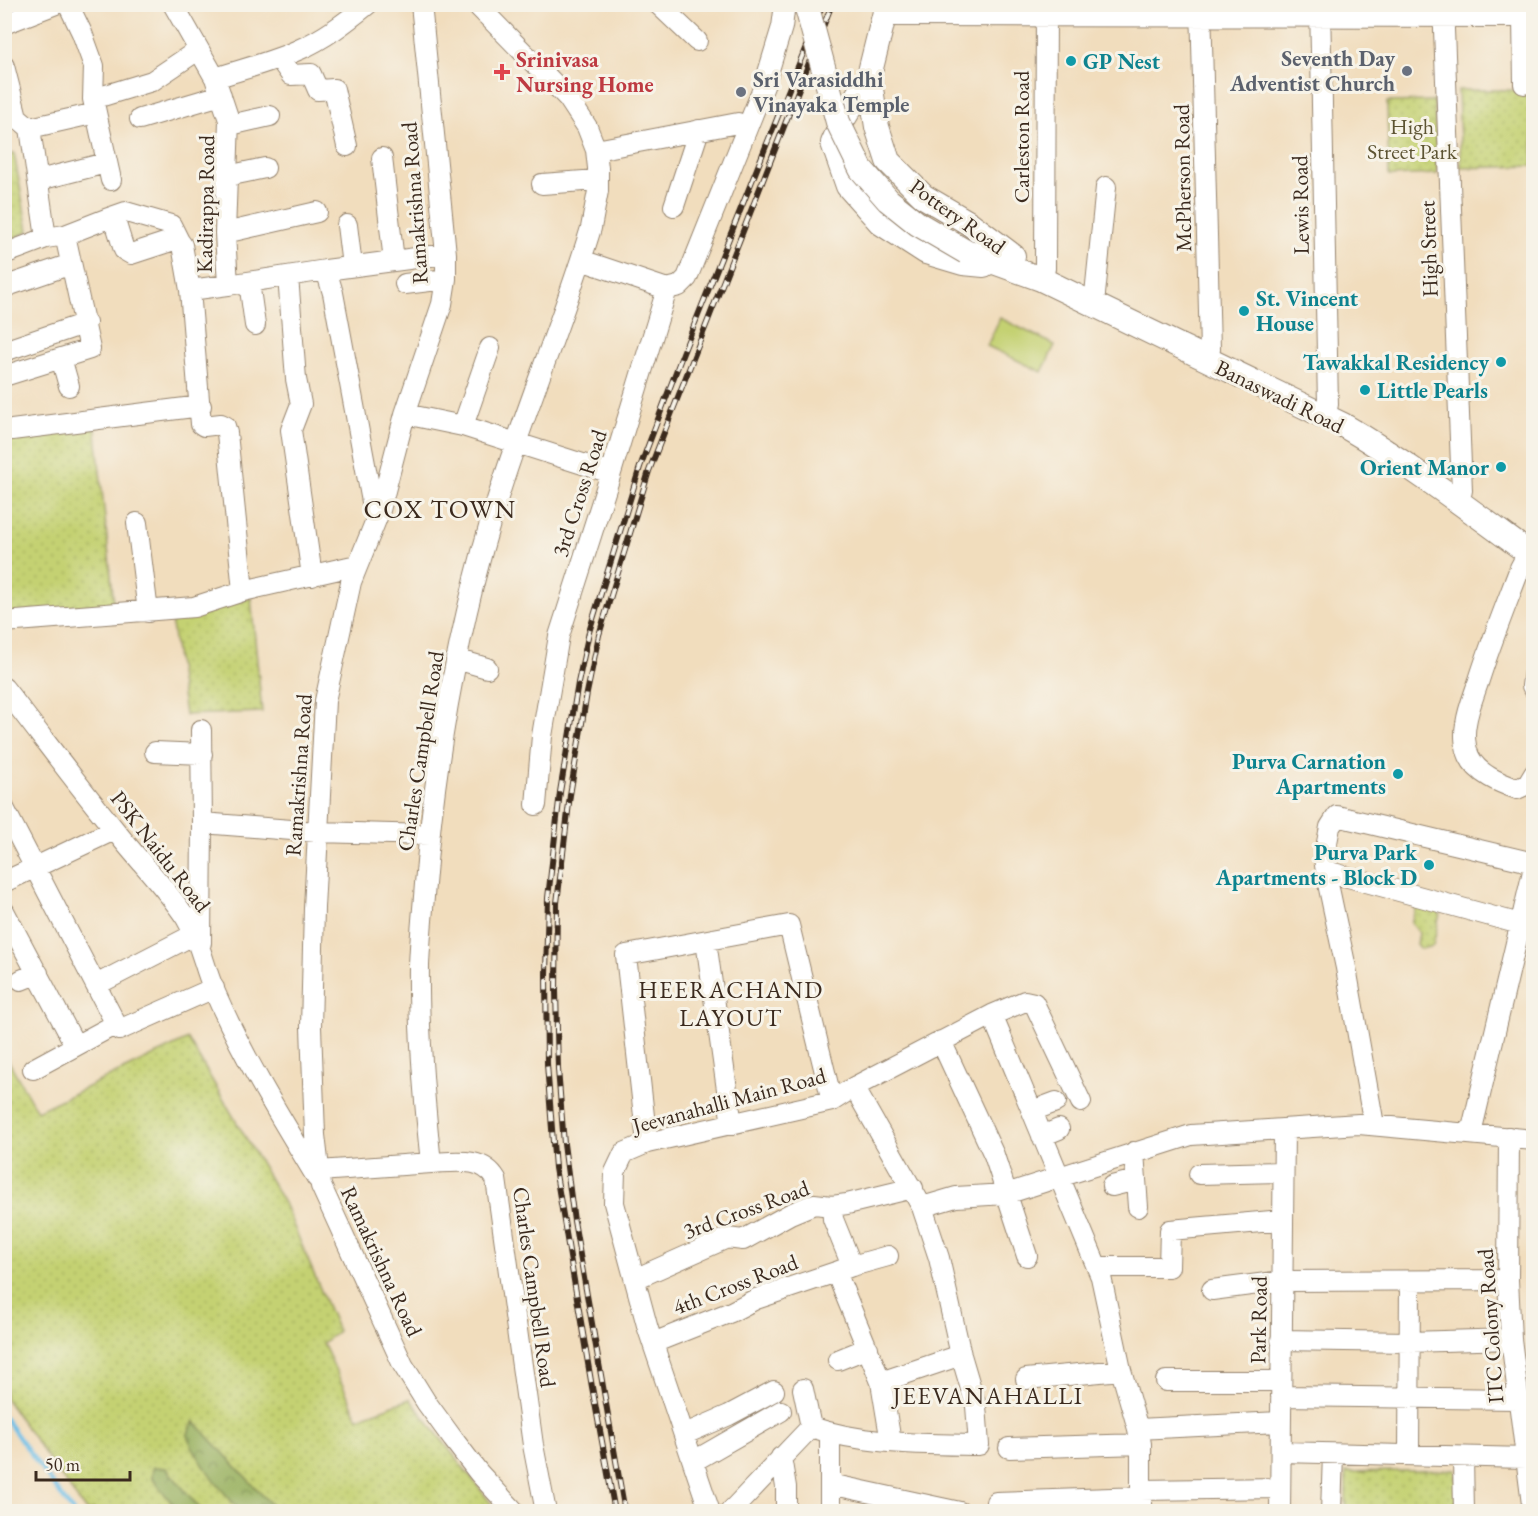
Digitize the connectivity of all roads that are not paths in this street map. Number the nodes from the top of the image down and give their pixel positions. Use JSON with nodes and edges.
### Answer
{"nodes":[{"id":1,"x":173,"y":4,"type":"edge"},
{"id":2,"x":368,"y":4,"type":"edge"},
{"id":3,"x":421,"y":4,"type":"edge"},
{"id":4,"x":476,"y":4,"type":"edge"},
{"id":5,"x":658,"y":4,"type":"edge"},
{"id":6,"x":785,"y":4,"type":"edge"},
{"id":7,"x":806,"y":4,"type":"edge"},
{"id":8,"x":822,"y":4,"type":"edge"},
{"id":9,"x":55,"y":5,"type":"edge"},
{"id":10,"x":885,"y":10,"type":"edge"},
{"id":11,"x":1046,"y":10,"type":"edge"},
{"id":12,"x":1202,"y":10,"type":"edge"},
{"id":13,"x":1321,"y":10,"type":"edge"},
{"id":14,"x":1443,"y":10,"type":"edge"},
{"id":15,"x":7,"y":17,"type":"edge"},
{"id":16,"x":1528,"y":17,"type":"edge"},
{"id":17,"x":696,"y":41,"type":"dead end"},
{"id":18,"x":198,"y":50,"type":"junction"},
{"id":19,"x":279,"y":58,"type":"junction"},
{"id":20,"x":4,"y":66,"type":"edge"},
{"id":21,"x":869,"y":76,"type":"junction"},
{"id":22,"x":1524,"y":84,"type":"dead end"},
{"id":23,"x":218,"y":87,"type":"junction"},
{"id":24,"x":95,"y":106,"type":"junction"},
{"id":25,"x":270,"y":116,"type":"dead end"},
{"id":26,"x":140,"y":118,"type":"dead end"},
{"id":27,"x":738,"y":123,"type":"dead end"},
{"id":28,"x":230,"y":125,"type":"junction"},
{"id":29,"x":30,"y":128,"type":"junction"},
{"id":30,"x":699,"y":130,"type":"junction"},
{"id":31,"x":346,"y":146,"type":"dead end"},
{"id":32,"x":596,"y":150,"type":"junction"},
{"id":33,"x":382,"y":158,"type":"dead end"},
{"id":34,"x":265,"y":168,"type":"dead end"},
{"id":35,"x":226,"y":176,"type":"junction"},
{"id":36,"x":39,"y":180,"type":"junction"},
{"id":37,"x":598,"y":180,"type":"junction"},
{"id":38,"x":542,"y":184,"type":"dead end"},
{"id":39,"x":1106,"y":187,"type":"dead end"},
{"id":40,"x":674,"y":206,"type":"dead end"},
{"id":41,"x":317,"y":212,"type":"dead end"},
{"id":42,"x":106,"y":219,"type":"junction"},
{"id":43,"x":347,"y":225,"type":"dead end"},
{"id":44,"x":225,"y":233,"type":"junction"},
{"id":45,"x":56,"y":237,"type":"junction"},
{"id":46,"x":179,"y":241,"type":"junction"},
{"id":47,"x":970,"y":245,"type":"junction"},
{"id":48,"x":4,"y":254,"type":"edge"},
{"id":49,"x":446,"y":254,"type":"junction"},
{"id":50,"x":581,"y":260,"type":"junction"},
{"id":51,"x":394,"y":261,"type":"junction"},
{"id":52,"x":1010,"y":261,"type":"junction"},
{"id":53,"x":71,"y":264,"type":"junction"},
{"id":54,"x":352,"y":266,"type":"junction"},
{"id":55,"x":1045,"y":269,"type":"junction"},
{"id":56,"x":326,"y":270,"type":"junction"},
{"id":57,"x":288,"y":276,"type":"junction"},
{"id":58,"x":446,"y":279,"type":"junction"},
{"id":59,"x":249,"y":282,"type":"junction"},
{"id":60,"x":405,"y":284,"type":"dead end"},
{"id":61,"x":228,"y":285,"type":"junction"},
{"id":62,"x":4,"y":287,"type":"edge"},
{"id":63,"x":667,"y":289,"type":"junction"},
{"id":64,"x":190,"y":290,"type":"junction"},
{"id":65,"x":1095,"y":294,"type":"junction"},
{"id":66,"x":86,"y":322,"type":"junction"},
{"id":67,"x":255,"y":325,"type":"dead end"},
{"id":68,"x":490,"y":348,"type":"dead end"},
{"id":69,"x":1210,"y":350,"type":"junction"},
{"id":70,"x":4,"y":351,"type":"edge"},
{"id":71,"x":61,"y":358,"type":"junction"},
{"id":72,"x":4,"y":376,"type":"edge"},
{"id":73,"x":69,"y":387,"type":"dead end"},
{"id":74,"x":1328,"y":405,"type":"junction"},
{"id":75,"x":201,"y":406,"type":"junction"},
{"id":76,"x":405,"y":414,"type":"junction"},
{"id":77,"x":463,"y":426,"type":"junction"},
{"id":78,"x":4,"y":431,"type":"edge"},
{"id":79,"x":515,"y":444,"type":"junction"},
{"id":80,"x":611,"y":473,"type":"junction"},
{"id":81,"x":1462,"y":491,"type":"junction"},
{"id":82,"x":380,"y":510,"type":"junction"},
{"id":83,"x":137,"y":523,"type":"dead end"},
{"id":84,"x":1532,"y":552,"type":"edge"},
{"id":85,"x":357,"y":565,"type":"junction"},
{"id":86,"x":312,"y":576,"type":"junction"},
{"id":87,"x":1516,"y":580,"type":"junction"},
{"id":88,"x":243,"y":591,"type":"junction"},
{"id":89,"x":148,"y":612,"type":"junction"},
{"id":90,"x":4,"y":622,"type":"edge"},
{"id":91,"x":1491,"y":622,"type":"dead end"},
{"id":92,"x":456,"y":659,"type":"junction"},
{"id":93,"x":487,"y":668,"type":"dead end"},
{"id":94,"x":1533,"y":671,"type":"edge"},
{"id":95,"x":1533,"y":689,"type":"edge"},
{"id":96,"x":8,"y":700,"type":"edge"},
{"id":97,"x":201,"y":730,"type":"dead end"},
{"id":98,"x":155,"y":752,"type":"dead end"},
{"id":99,"x":202,"y":754,"type":"junction"},
{"id":100,"x":1533,"y":774,"type":"edge"},
{"id":101,"x":536,"y":805,"type":"dead end"},
{"id":102,"x":4,"y":808,"type":"edge"},
{"id":103,"x":202,"y":823,"type":"junction"},
{"id":104,"x":114,"y":830,"type":"junction"},
{"id":105,"x":317,"y":832,"type":"junction"},
{"id":106,"x":429,"y":835,"type":"junction"},
{"id":107,"x":1533,"y":865,"type":"edge"},
{"id":108,"x":35,"y":868,"type":"junction"},
{"id":109,"x":1326,"y":871,"type":"junction"},
{"id":110,"x":4,"y":882,"type":"edge"},
{"id":111,"x":4,"y":910,"type":"edge"},
{"id":112,"x":1520,"y":924,"type":"junction"},
{"id":113,"x":198,"y":941,"type":"junction"},
{"id":114,"x":705,"y":941,"type":"junction"},
{"id":115,"x":96,"y":985,"type":"junction"},
{"id":116,"x":213,"y":988,"type":"junction"},
{"id":117,"x":992,"y":1015,"type":"junction"},
{"id":118,"x":116,"y":1024,"type":"junction"},
{"id":119,"x":941,"y":1041,"type":"junction"},
{"id":120,"x":75,"y":1045,"type":"junction"},
{"id":121,"x":33,"y":1069,"type":"dead end"},
{"id":122,"x":854,"y":1087,"type":"junction"},
{"id":123,"x":832,"y":1101,"type":"junction"},
{"id":124,"x":1056,"y":1102,"type":"dead end"},
{"id":125,"x":1082,"y":1102,"type":"dead end"},
{"id":126,"x":1032,"y":1111,"type":"junction"},
{"id":127,"x":732,"y":1125,"type":"junction"},
{"id":128,"x":1374,"y":1125,"type":"junction"},
{"id":129,"x":1284,"y":1129,"type":"junction"},
{"id":130,"x":1471,"y":1134,"type":"junction"},
{"id":131,"x":1509,"y":1137,"type":"junction"},
{"id":132,"x":1533,"y":1140,"type":"edge"},
{"id":133,"x":647,"y":1143,"type":"junction"},
{"id":134,"x":1134,"y":1152,"type":"junction"},
{"id":135,"x":431,"y":1163,"type":"junction"},
{"id":136,"x":1283,"y":1172,"type":"junction"},
{"id":137,"x":1200,"y":1174,"type":"dead end"},
{"id":138,"x":1059,"y":1176,"type":"junction"},
{"id":139,"x":320,"y":1178,"type":"junction"},
{"id":140,"x":1136,"y":1180,"type":"junction"},
{"id":141,"x":1112,"y":1186,"type":"dead end"},
{"id":142,"x":912,"y":1188,"type":"junction"},
{"id":143,"x":1006,"y":1194,"type":"junction"},
{"id":144,"x":832,"y":1206,"type":"junction"},
{"id":145,"x":922,"y":1207,"type":"junction"},
{"id":146,"x":1138,"y":1207,"type":"dead end"},
{"id":147,"x":1283,"y":1220,"type":"junction"},
{"id":148,"x":888,"y":1256,"type":"dead end"},
{"id":149,"x":1028,"y":1256,"type":"dead end"},
{"id":150,"x":1097,"y":1267,"type":"junction"},
{"id":151,"x":844,"y":1269,"type":"junction"},
{"id":152,"x":634,"y":1279,"type":"junction"},
{"id":153,"x":1508,"y":1280,"type":"junction"},
{"id":154,"x":1282,"y":1281,"type":"junction"},
{"id":155,"x":1410,"y":1281,"type":"junction"},
{"id":156,"x":1212,"y":1290,"type":"dead end"},
{"id":157,"x":1511,"y":1339,"type":"junction"},
{"id":158,"x":1281,"y":1340,"type":"junction"},
{"id":159,"x":653,"y":1342,"type":"junction"},
{"id":160,"x":1409,"y":1342,"type":"junction"},
{"id":161,"x":868,"y":1348,"type":"junction"},
{"id":162,"x":961,"y":1355,"type":"junction"},
{"id":163,"x":838,"y":1360,"type":"dead end"},
{"id":164,"x":1121,"y":1370,"type":"junction"},
{"id":165,"x":1026,"y":1379,"type":"dead end"},
{"id":166,"x":1166,"y":1381,"type":"dead end"},
{"id":167,"x":881,"y":1382,"type":"junction"},
{"id":168,"x":1281,"y":1388,"type":"junction"},
{"id":169,"x":803,"y":1389,"type":"dead end"},
{"id":170,"x":774,"y":1391,"type":"dead end"},
{"id":171,"x":1409,"y":1397,"type":"junction"},
{"id":172,"x":1517,"y":1400,"type":"junction"},
{"id":173,"x":781,"y":1411,"type":"dead end"},
{"id":174,"x":1280,"y":1422,"type":"junction"},
{"id":175,"x":811,"y":1426,"type":"junction"},
{"id":176,"x":830,"y":1433,"type":"junction"},
{"id":177,"x":685,"y":1434,"type":"junction"},
{"id":178,"x":1139,"y":1436,"type":"junction"},
{"id":179,"x":891,"y":1442,"type":"junction"},
{"id":180,"x":1010,"y":1448,"type":"dead end"},
{"id":181,"x":1281,"y":1452,"type":"junction"},
{"id":182,"x":1333,"y":1454,"type":"junction"},
{"id":183,"x":1409,"y":1455,"type":"junction"},
{"id":184,"x":782,"y":1457,"type":"junction"},
{"id":185,"x":1463,"y":1457,"type":"junction"},
{"id":186,"x":1526,"y":1458,"type":"junction"},
{"id":187,"x":694,"y":1461,"type":"junction"},
{"id":188,"x":830,"y":1484,"type":"junction"},
{"id":189,"x":1280,"y":1488,"type":"junction"},
{"id":190,"x":703,"y":1491,"type":"junction"},
{"id":191,"x":1141,"y":1500,"type":"edge"},
{"id":192,"x":949,"y":1510,"type":"edge"},
{"id":193,"x":514,"y":1512,"type":"edge"},
{"id":194,"x":546,"y":1512,"type":"edge"},
{"id":195,"x":695,"y":1512,"type":"edge"},
{"id":196,"x":710,"y":1512,"type":"edge"},
{"id":197,"x":730,"y":1512,"type":"edge"},
{"id":198,"x":786,"y":1512,"type":"edge"},
{"id":199,"x":830,"y":1512,"type":"edge"},
{"id":200,"x":995,"y":1512,"type":"edge"},
{"id":201,"x":1280,"y":1512,"type":"edge"},
{"id":202,"x":1331,"y":1512,"type":"edge"},
{"id":203,"x":1464,"y":1512,"type":"edge"},
{"id":204,"x":1533,"y":1512,"type":"edge"}],
"edges":[{"from":1,"to":18,"type":"street","name":"Kadirappa Road"},
{"from":2,"to":19,"type":"street"},
{"from":3,"to":49,"type":"street","name":"Ramakrishna Road"},
{"from":4,"to":32,"type":"street","name":"Charles Campbell Road"},
{"from":5,"to":17,"type":"street"},
{"from":6,"to":63,"type":"street"},
{"from":7,"to":47,"type":"main road","bridge":true},
{"from":8,"to":47,"type":"main road"},
{"from":9,"to":15,"type":"street"},
{"from":9,"to":24,"type":"street"},
{"from":10,"to":11,"type":"street"},
{"from":10,"to":21,"type":"main road","name":"Pottery Road"},
{"from":11,"to":12,"type":"street"},
{"from":11,"to":55,"type":"street","name":"Carleston Road"},
{"from":12,"to":13,"type":"street"},
{"from":12,"to":69,"type":"street","name":"McPherson Road"},
{"from":13,"to":14,"type":"street"},
{"from":13,"to":74,"type":"street","name":"Lewis Road"},
{"from":14,"to":16,"type":"street"},
{"from":14,"to":81,"type":"street","name":"High Street"},
{"from":16,"to":22,"type":"street"},
{"from":18,"to":23,"type":"street","name":"Kadirappa Road"},
{"from":18,"to":24,"type":"street"},
{"from":19,"to":23,"type":"street"},
{"from":19,"to":31,"type":"street"},
{"from":20,"to":29,"type":"street"},
{"from":21,"to":52,"type":"main road","name":"Pottery Road"},
{"from":21,"to":52,"type":"main road","name":"Pottery Road"},
{"from":23,"to":26,"type":"street"},
{"from":23,"to":28,"type":"street","name":"Kadirappa Road"},
{"from":24,"to":29,"type":"street"},
{"from":24,"to":36,"type":"street"},
{"from":25,"to":28,"type":"street"},
{"from":27,"to":30,"type":"street"},
{"from":28,"to":35,"type":"street","name":"Kadirappa Road"},
{"from":29,"to":36,"type":"street"},
{"from":30,"to":32,"type":"street"},
{"from":30,"to":40,"type":"street"},
{"from":32,"to":37,"type":"street","name":"Charles Campbell Road"},
{"from":33,"to":51,"type":"street"},
{"from":34,"to":35,"type":"street"},
{"from":35,"to":44,"type":"street","name":"Kadirappa Road"},
{"from":36,"to":45,"type":"street"},
{"from":37,"to":38,"type":"street"},
{"from":37,"to":50,"type":"street","name":"Charles Campbell Road"},
{"from":39,"to":65,"type":"street"},
{"from":41,"to":44,"type":"street"},
{"from":42,"to":45,"type":"street"},
{"from":42,"to":46,"type":"street"},
{"from":42,"to":46,"type":"street"},
{"from":43,"to":54,"type":"street"},
{"from":44,"to":61,"type":"street","name":"Kadirappa Road"},
{"from":45,"to":48,"type":"street"},
{"from":45,"to":53,"type":"street"},
{"from":46,"to":64,"type":"street"},
{"from":47,"to":52,"type":"main road"},
{"from":49,"to":51,"type":"street","name":"Kadirappa Road"},
{"from":49,"to":58,"type":"street","name":"Ramakrishna Road"},
{"from":50,"to":63,"type":"street"},
{"from":50,"to":79,"type":"street","name":"Charles Campbell Road"},
{"from":51,"to":54,"type":"street","name":"Kadirappa Road"},
{"from":52,"to":55,"type":"main road","name":"Banaswadi Road"},
{"from":52,"to":84,"type":"main road","name":"Banaswadi Road"},
{"from":53,"to":62,"type":"street"},
{"from":53,"to":66,"type":"street"},
{"from":54,"to":56,"type":"street","name":"Kadirappa Road"},
{"from":55,"to":65,"type":"main road","name":"Banaswadi Road"},
{"from":56,"to":57,"type":"street","name":"Kadirappa Road"},
{"from":56,"to":82,"type":"street"},
{"from":57,"to":59,"type":"street","name":"Kadirappa Road"},
{"from":57,"to":86,"type":"street"},
{"from":58,"to":60,"type":"street"},
{"from":58,"to":76,"type":"street","name":"Ramakrishna Road"},
{"from":59,"to":61,"type":"street","name":"Kadirappa Road"},
{"from":59,"to":67,"type":"street"},
{"from":61,"to":64,"type":"street"},
{"from":63,"to":80,"type":"street","name":"3rd Cross Road"},
{"from":64,"to":75,"type":"street"},
{"from":65,"to":69,"type":"main road","name":"Banaswadi Road"},
{"from":66,"to":70,"type":"street"},
{"from":66,"to":71,"type":"street"},
{"from":68,"to":77,"type":"street"},
{"from":69,"to":74,"type":"main road","name":"Banaswadi Road"},
{"from":71,"to":72,"type":"street"},
{"from":71,"to":73,"type":"street"},
{"from":74,"to":81,"type":"main road","name":"Banaswadi Road"},
{"from":75,"to":78,"type":"street"},
{"from":75,"to":88,"type":"street"},
{"from":76,"to":77,"type":"street"},
{"from":76,"to":82,"type":"street","name":"Ramakrishna Road"},
{"from":77,"to":79,"type":"street"},
{"from":79,"to":80,"type":"street"},
{"from":79,"to":92,"type":"street","name":"Charles Campbell Road"},
{"from":80,"to":101,"type":"street","name":"3rd Cross Road"},
{"from":81,"to":84,"type":"main road","name":"Banaswadi Road"},
{"from":82,"to":85,"type":"street","name":"Ramakrishna Road"},
{"from":83,"to":89,"type":"street"},
{"from":84,"to":87,"type":"street"},
{"from":85,"to":86,"type":"street"},
{"from":85,"to":105,"type":"street","name":"Ramakrishna Road"},
{"from":86,"to":88,"type":"street"},
{"from":87,"to":91,"type":"street"},
{"from":87,"to":100,"type":"street"},
{"from":88,"to":89,"type":"street"},
{"from":89,"to":90,"type":"street"},
{"from":92,"to":93,"type":"street"},
{"from":92,"to":106,"type":"street","name":"Charles Campbell Road"},
{"from":94,"to":95,"type":"street"},
{"from":96,"to":104,"type":"street","name":"PSK Naidu Road"},
{"from":97,"to":99,"type":"street"},
{"from":98,"to":99,"type":"street"},
{"from":99,"to":103,"type":"street"},
{"from":102,"to":108,"type":"street"},
{"from":103,"to":105,"type":"street"},
{"from":103,"to":113,"type":"street"},
{"from":104,"to":108,"type":"street"},
{"from":104,"to":113,"type":"street","name":"PSK Naidu Road"},
{"from":105,"to":106,"type":"street"},
{"from":105,"to":139,"type":"street","name":"Ramakrishna Road"},
{"from":106,"to":135,"type":"street","name":"Charles Campbell Road"},
{"from":107,"to":109,"type":"street"},
{"from":107,"to":112,"type":"street"},
{"from":108,"to":110,"type":"street"},
{"from":108,"to":115,"type":"street"},
{"from":109,"to":112,"type":"street"},
{"from":109,"to":128,"type":"street"},
{"from":111,"to":120,"type":"street"},
{"from":112,"to":130,"type":"street"},
{"from":113,"to":115,"type":"street"},
{"from":113,"to":116,"type":"street","name":"PSK Naidu Road"},
{"from":114,"to":123,"type":"street"},
{"from":114,"to":127,"type":"street"},
{"from":114,"to":133,"type":"street"},
{"from":115,"to":118,"type":"street"},
{"from":116,"to":118,"type":"street"},
{"from":116,"to":139,"type":"street","name":"PSK Naidu Road"},
{"from":117,"to":119,"type":"street","name":"Jeevanahalli Main Road"},
{"from":117,"to":125,"type":"street","name":"Jeevanahalli Main Road"},
{"from":117,"to":126,"type":"street"},
{"from":118,"to":120,"type":"street"},
{"from":119,"to":122,"type":"street","name":"Jeevanahalli Main Road"},
{"from":119,"to":143,"type":"street"},
{"from":120,"to":121,"type":"street"},
{"from":122,"to":123,"type":"street","name":"Jeevanahalli Main Road"},
{"from":122,"to":142,"type":"street"},
{"from":123,"to":127,"type":"street","name":"Jeevanahalli Main Road"},
{"from":124,"to":126,"type":"street"},
{"from":126,"to":138,"type":"street"},
{"from":127,"to":133,"type":"street","name":"Jeevanahalli Main Road"},
{"from":128,"to":129,"type":"street"},
{"from":128,"to":130,"type":"street"},
{"from":129,"to":134,"type":"street"},
{"from":129,"to":136,"type":"street","name":"Park Road"},
{"from":130,"to":131,"type":"street"},
{"from":131,"to":132,"type":"street"},
{"from":131,"to":153,"type":"street","name":"ITC Colony Road"},
{"from":133,"to":152,"type":"street","name":"Jeevanahalli Main Road"},
{"from":134,"to":138,"type":"street"},
{"from":134,"to":140,"type":"street"},
{"from":135,"to":139,"type":"street"},
{"from":135,"to":194,"type":"street","name":"Charles Campbell Road"},
{"from":136,"to":137,"type":"street"},
{"from":136,"to":147,"type":"street","name":"Park Road"},
{"from":138,"to":143,"type":"street"},
{"from":138,"to":150,"type":"street"},
{"from":139,"to":193,"type":"street","name":"Ramakrishna Road"},
{"from":140,"to":141,"type":"street"},
{"from":140,"to":146,"type":"street"},
{"from":142,"to":144,"type":"street","name":"3rd Cross Road"},
{"from":142,"to":145,"type":"street"},
{"from":143,"to":145,"type":"street"},
{"from":143,"to":149,"type":"street"},
{"from":144,"to":151,"type":"street"},
{"from":144,"to":152,"type":"street","name":"3rd Cross Road"},
{"from":145,"to":162,"type":"street"},
{"from":147,"to":150,"type":"street"},
{"from":147,"to":154,"type":"street","name":"Park Road"},
{"from":148,"to":151,"type":"street","name":"4th Cross Road"},
{"from":150,"to":164,"type":"street"},
{"from":151,"to":159,"type":"street","name":"4th Cross Road"},
{"from":151,"to":161,"type":"street"},
{"from":152,"to":159,"type":"street","name":"Jeevanahalli Main Road"},
{"from":153,"to":155,"type":"street"},
{"from":153,"to":157,"type":"street","name":"ITC Colony Road"},
{"from":154,"to":155,"type":"street"},
{"from":154,"to":156,"type":"street"},
{"from":154,"to":158,"type":"street","name":"Park Road"},
{"from":155,"to":160,"type":"street"},
{"from":157,"to":160,"type":"street"},
{"from":157,"to":172,"type":"street","name":"ITC Colony Road"},
{"from":158,"to":160,"type":"street"},
{"from":158,"to":168,"type":"street","name":"Park Road"},
{"from":159,"to":177,"type":"street","name":"Jeevanahalli Main Road"},
{"from":160,"to":171,"type":"street"},
{"from":161,"to":163,"type":"street"},
{"from":161,"to":167,"type":"street"},
{"from":162,"to":167,"type":"street"},
{"from":162,"to":179,"type":"street"},
{"from":164,"to":165,"type":"street"},
{"from":164,"to":178,"type":"street"},
{"from":166,"to":168,"type":"street"},
{"from":167,"to":179,"type":"street"},
{"from":168,"to":171,"type":"street"},
{"from":168,"to":174,"type":"street","name":"Park Road"},
{"from":169,"to":175,"type":"street"},
{"from":170,"to":177,"type":"street"},
{"from":171,"to":172,"type":"street"},
{"from":171,"to":183,"type":"street"},
{"from":172,"to":186,"type":"street","name":"ITC Colony Road"},
{"from":173,"to":187,"type":"street"},
{"from":174,"to":178,"type":"street"},
{"from":174,"to":181,"type":"street","name":"Park Road"},
{"from":175,"to":176,"type":"street"},
{"from":175,"to":184,"type":"street"},
{"from":176,"to":179,"type":"street"},
{"from":176,"to":188,"type":"street"},
{"from":177,"to":187,"type":"street","name":"Jeevanahalli Main Road"},
{"from":178,"to":180,"type":"street"},
{"from":178,"to":191,"type":"street"},
{"from":181,"to":182,"type":"street"},
{"from":181,"to":189,"type":"street","name":"Park Road"},
{"from":182,"to":183,"type":"street"},
{"from":182,"to":202,"type":"street"},
{"from":183,"to":185,"type":"street"},
{"from":184,"to":197,"type":"street"},
{"from":184,"to":198,"type":"street"},
{"from":185,"to":186,"type":"street"},
{"from":185,"to":203,"type":"street"},
{"from":186,"to":204,"type":"street","name":"ITC Colony Road"},
{"from":187,"to":190,"type":"street","name":"Jeevanahalli Main Road"},
{"from":188,"to":192,"type":"street"},
{"from":188,"to":199,"type":"street"},
{"from":189,"to":191,"type":"street"},
{"from":189,"to":201,"type":"street","name":"Park Road"},
{"from":190,"to":195,"type":"street"},
{"from":190,"to":196,"type":"street","name":"Jeevanahalli Main Road"},
{"from":191,"to":200,"type":"street"}]}
